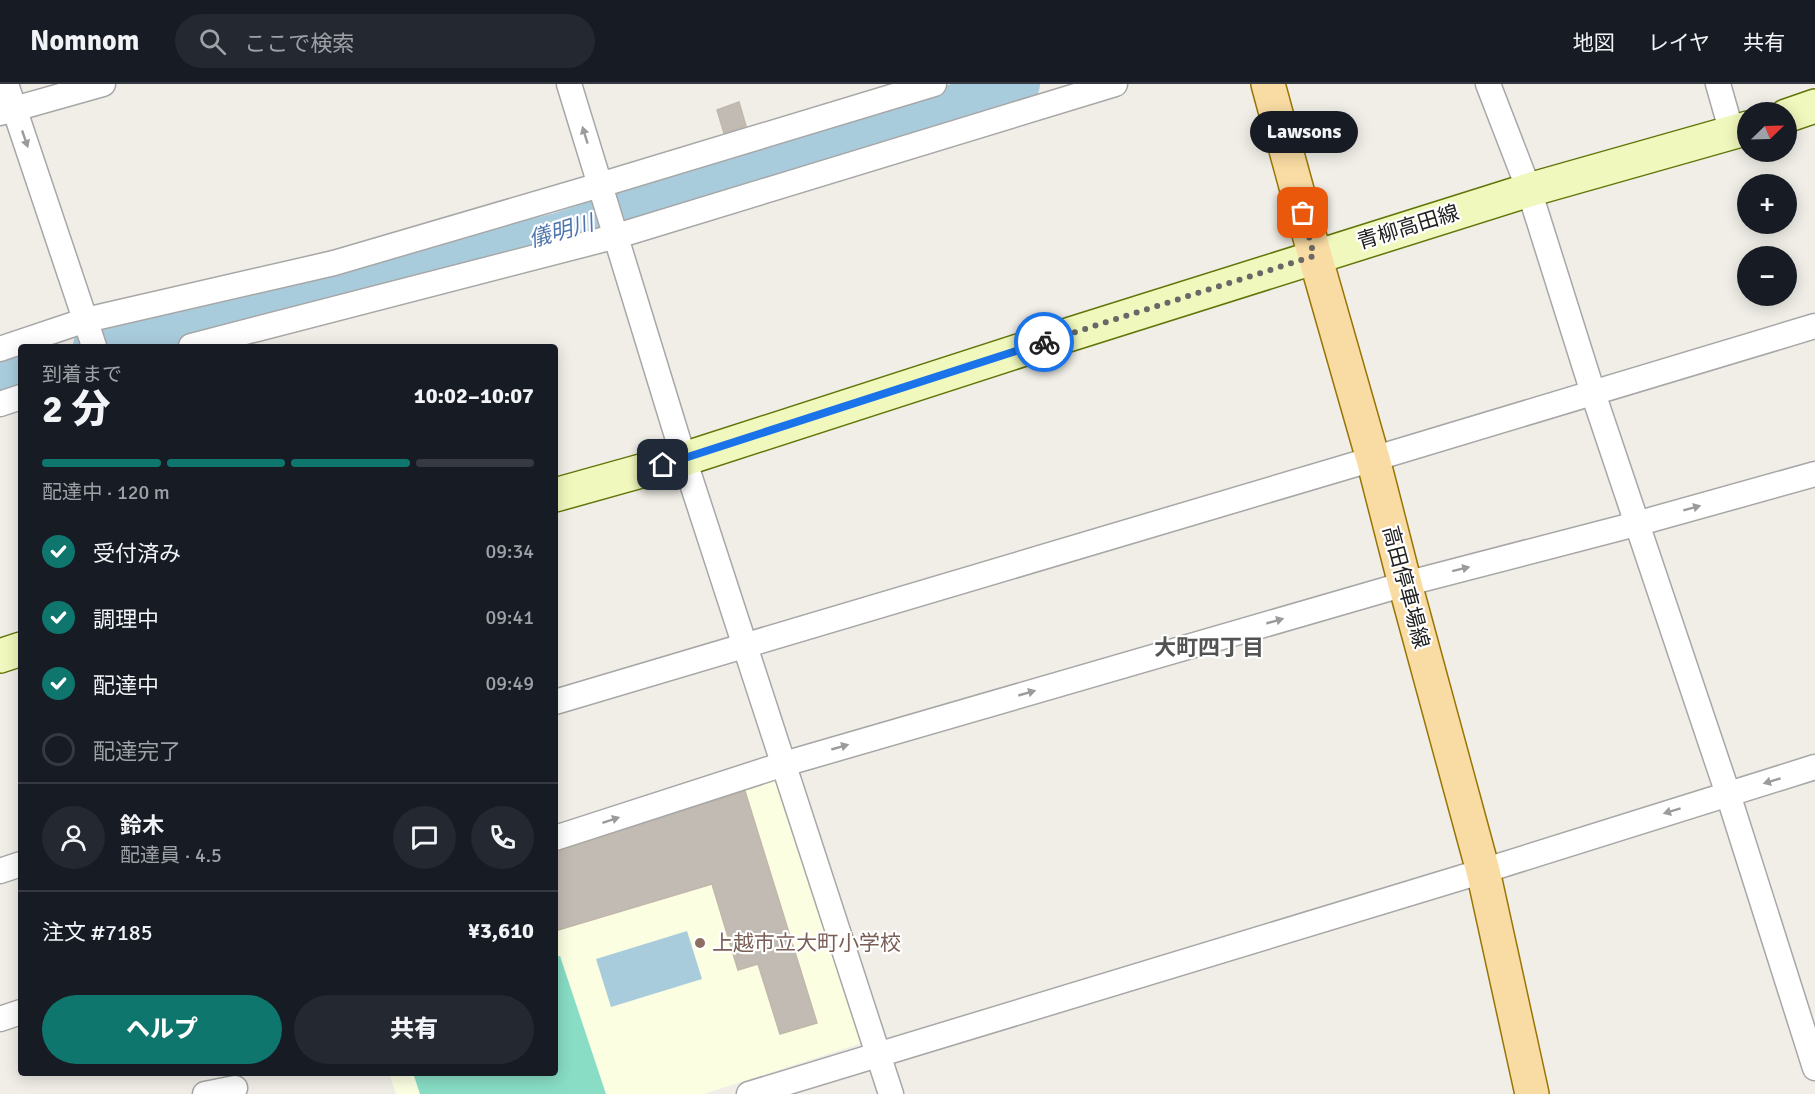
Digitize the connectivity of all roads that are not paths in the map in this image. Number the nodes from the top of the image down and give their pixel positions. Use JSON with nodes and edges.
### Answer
{"nodes":[{"id":1,"x":6,"y":84,"type":"edge"},
{"id":2,"x":104,"y":84,"type":"edge"},
{"id":3,"x":569,"y":84,"type":"edge"},
{"id":4,"x":934,"y":84,"type":"edge"},
{"id":5,"x":1115,"y":84,"type":"edge"},
{"id":6,"x":1268,"y":84,"type":"edge"},
{"id":7,"x":1488,"y":84,"type":"edge"},
{"id":8,"x":1718,"y":84,"type":"edge"},
{"id":9,"x":1058,"y":91,"type":"edge"},
{"id":10,"x":1815,"y":106,"type":"edge"},
{"id":11,"x":8,"y":111,"type":"edge"},
{"id":12,"x":1797,"y":112,"type":"edge"},
{"id":13,"x":1737,"y":124,"type":"edge"},
{"id":14,"x":1737,"y":131,"type":"edge"},
{"id":15,"x":1529,"y":190,"type":"junction"},
{"id":16,"x":602,"y":191,"type":"junction"},
{"id":17,"x":617,"y":236,"type":"junction"},
{"id":18,"x":1314,"y":256,"type":"junction"},
{"id":19,"x":1815,"y":326,"type":"edge"},
{"id":20,"x":89,"y":332,"type":"edge"},
{"id":21,"x":26,"y":344,"type":"edge"},
{"id":22,"x":199,"y":344,"type":"edge"},
{"id":23,"x":18,"y":346,"type":"edge"},
{"id":24,"x":0,"y":349,"type":"edge"},
{"id":25,"x":1593,"y":393,"type":"junction"},
{"id":26,"x":18,"y":398,"type":"edge"},
{"id":27,"x":0,"y":404,"type":"edge"},
{"id":28,"x":684,"y":459,"type":"junction"},
{"id":29,"x":1373,"y":459,"type":"junction"},
{"id":30,"x":1815,"y":474,"type":"edge"},
{"id":31,"x":558,"y":494,"type":"edge"},
{"id":32,"x":1636,"y":524,"type":"junction"},
{"id":33,"x":1405,"y":584,"type":"junction"},
{"id":34,"x":746,"y":645,"type":"junction"},
{"id":35,"x":18,"y":650,"type":"edge"},
{"id":36,"x":0,"y":656,"type":"edge"},
{"id":37,"x":558,"y":701,"type":"edge"},
{"id":38,"x":784,"y":764,"type":"junction"},
{"id":39,"x":1815,"y":767,"type":"edge"},
{"id":40,"x":1728,"y":794,"type":"junction"},
{"id":41,"x":558,"y":837,"type":"edge"},
{"id":42,"x":18,"y":865,"type":"edge"},
{"id":43,"x":0,"y":871,"type":"edge"},
{"id":44,"x":1483,"y":871,"type":"junction"},
{"id":45,"x":18,"y":1013,"type":"edge"},
{"id":46,"x":0,"y":1019,"type":"edge"},
{"id":47,"x":878,"y":1055,"type":"junction"},
{"id":48,"x":1815,"y":1068,"type":"edge"},
{"id":49,"x":234,"y":1085,"type":"edge"},
{"id":50,"x":205,"y":1094,"type":"edge"},
{"id":51,"x":749,"y":1094,"type":"edge"},
{"id":52,"x":891,"y":1094,"type":"edge"},
{"id":53,"x":1532,"y":1094,"type":"edge"}],
"edges":[{"from":1,"to":11,"type":"street"},
{"from":2,"to":11,"type":"street"},
{"from":16,"to":3,"type":"street","one_way":true},
{"from":4,"to":16,"type":"street"},
{"from":5,"to":9,"type":"street"},
{"from":6,"to":18,"type":"main road","name":"高田停車場線"},
{"from":7,"to":15,"type":"street"},
{"from":8,"to":13,"type":"street"},
{"from":9,"to":17,"type":"street"},
{"from":10,"to":12,"type":"main road"},
{"from":11,"to":20,"type":"street","one_way":true},
{"from":14,"to":15,"type":"main road","name":"青柳高田線"},
{"from":15,"to":18,"type":"main road","name":"青柳高田線"},
{"from":15,"to":25,"type":"street"},
{"from":16,"to":17,"type":"street"},
{"from":16,"to":20,"type":"street"},
{"from":17,"to":22,"type":"street"},
{"from":17,"to":28,"type":"street"},
{"from":18,"to":28,"type":"main road","name":"青柳高田線"},
{"from":18,"to":29,"type":"main road","name":"高田停車場線"},
{"from":19,"to":25,"type":"street"},
{"from":20,"to":21,"type":"street"},
{"from":23,"to":24,"type":"street"},
{"from":25,"to":29,"type":"street"},
{"from":25,"to":32,"type":"street"},
{"from":26,"to":27,"type":"street"},
{"from":28,"to":31,"type":"main road","name":"青柳高田線"},
{"from":28,"to":34,"type":"street"},
{"from":29,"to":33,"type":"main road","name":"高田停車場線"},
{"from":29,"to":34,"type":"street"},
{"from":32,"to":30,"type":"street","one_way":true},
{"from":33,"to":32,"type":"street","one_way":true},
{"from":32,"to":40,"type":"street"},
{"from":38,"to":33,"type":"street","one_way":true},
{"from":33,"to":44,"type":"main road","name":"高田停車場線"},
{"from":34,"to":37,"type":"street"},
{"from":34,"to":38,"type":"street"},
{"from":35,"to":36,"type":"main road"},
{"from":41,"to":38,"type":"street","one_way":true},
{"from":38,"to":47,"type":"street"},
{"from":39,"to":40,"type":"street","one_way":true},
{"from":40,"to":44,"type":"street","one_way":true},
{"from":40,"to":48,"type":"street"},
{"from":42,"to":43,"type":"street"},
{"from":44,"to":47,"type":"street"},
{"from":44,"to":53,"type":"main road","name":"高田停車場線"},
{"from":45,"to":46,"type":"street"},
{"from":47,"to":51,"type":"street"},
{"from":47,"to":52,"type":"street"},
{"from":49,"to":50,"type":"street"}]}
